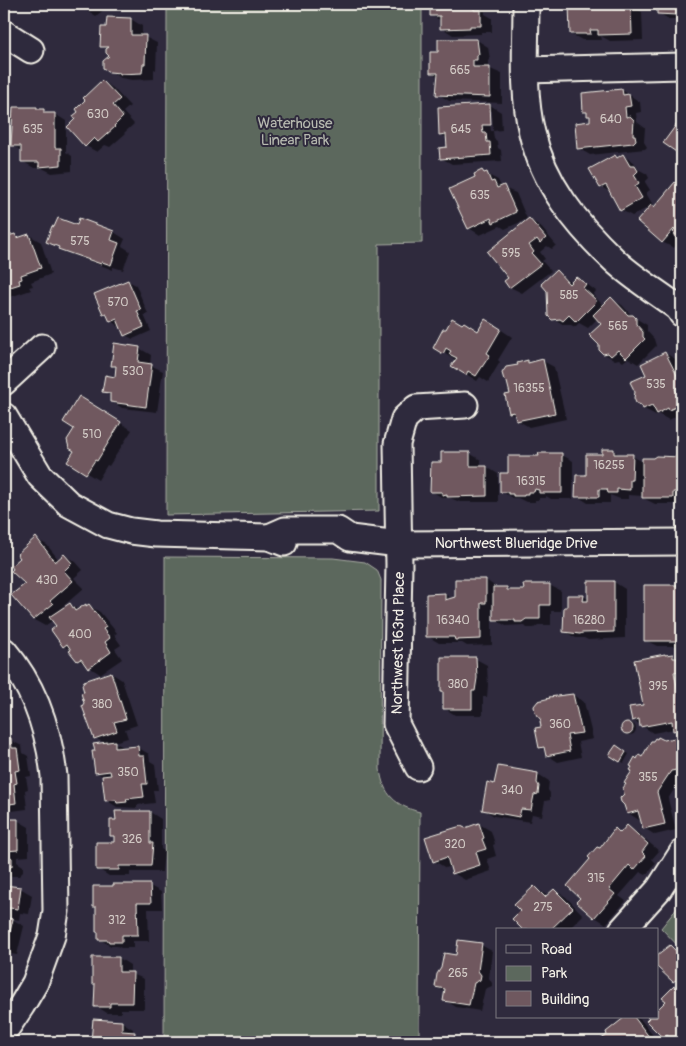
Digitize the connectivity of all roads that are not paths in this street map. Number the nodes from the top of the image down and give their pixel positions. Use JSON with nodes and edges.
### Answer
{"nodes":[{"id":1,"x":526,"y":4,"type":"edge"},
{"id":2,"x":4,"y":32,"type":"edge"},
{"id":3,"x":31,"y":50,"type":"dead end"},
{"id":4,"x":682,"y":66,"type":"edge"},
{"id":5,"x":526,"y":70,"type":"junction"},
{"id":6,"x":682,"y":314,"type":"edge"},
{"id":7,"x":42,"y":347,"type":"dead end"},
{"id":8,"x":4,"y":382,"type":"edge"},
{"id":9,"x":465,"y":405,"type":"dead end"},
{"id":10,"x":4,"y":416,"type":"edge"},
{"id":11,"x":682,"y":542,"type":"edge"},
{"id":12,"x":399,"y":544,"type":"junction"},
{"id":13,"x":4,"y":651,"type":"edge"},
{"id":14,"x":418,"y":767,"type":"dead end"},
{"id":15,"x":682,"y":853,"type":"edge"},
{"id":16,"x":624,"y":928,"type":"edge"},
{"id":17,"x":4,"y":1029,"type":"edge"}],
"edges":[{"from":1,"to":5,"type":"street"},
{"from":2,"to":3,"type":"street"},
{"from":4,"to":5,"type":"street"},
{"from":5,"to":6,"type":"street"},
{"from":7,"to":8,"type":"street"},
{"from":9,"to":12,"type":"street","name":"Northwest 163rd Place"},
{"from":10,"to":12,"type":"street","name":"Northwest Blueridge Drive"},
{"from":11,"to":12,"type":"street","name":"Northwest Blueridge Drive"},
{"from":12,"to":14,"type":"street","name":"Northwest 163rd Place"},
{"from":13,"to":17,"type":"street"},
{"from":15,"to":16,"type":"street"}]}
